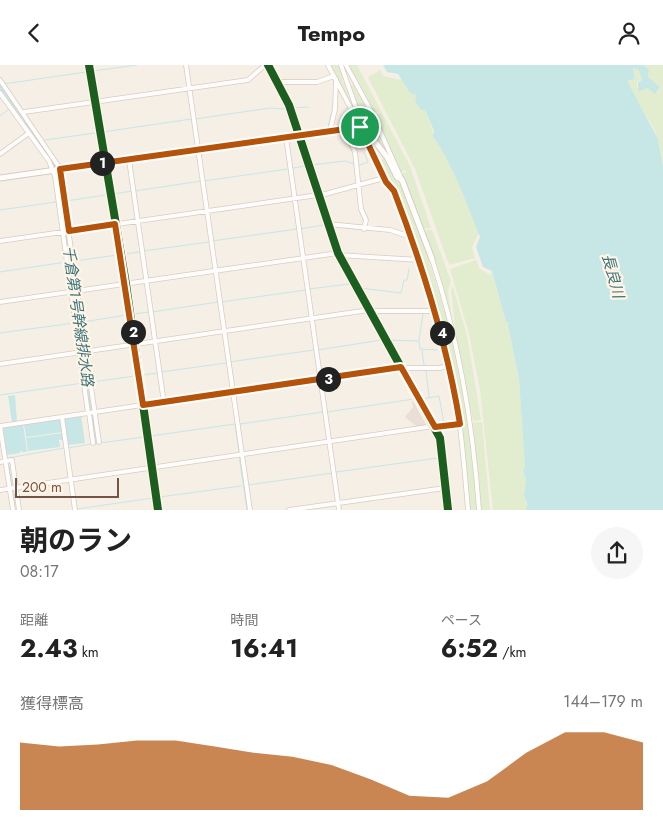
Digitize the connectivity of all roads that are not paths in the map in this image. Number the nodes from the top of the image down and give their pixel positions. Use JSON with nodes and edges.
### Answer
{"nodes":[{"id":1,"x":89,"y":65,"type":"edge"},
{"id":2,"x":186,"y":65,"type":"edge"},
{"id":3,"x":265,"y":65,"type":"edge"},
{"id":4,"x":328,"y":65,"type":"edge"},
{"id":5,"x":341,"y":65,"type":"edge"},
{"id":6,"x":346,"y":65,"type":"edge"},
{"id":7,"x":335,"y":78,"type":"junction"},
{"id":8,"x":0,"y":80,"type":"edge"},
{"id":9,"x":277,"y":82,"type":"junction"},
{"id":10,"x":189,"y":89,"type":"junction"},
{"id":11,"x":0,"y":93,"type":"edge"},
{"id":12,"x":94,"y":102,"type":"junction"},
{"id":13,"x":24,"y":112,"type":"junction"},
{"id":14,"x":360,"y":127,"type":"junction"},
{"id":15,"x":345,"y":129,"type":"junction"},
{"id":16,"x":330,"y":131,"type":"junction"},
{"id":17,"x":29,"y":133,"type":"junction"},
{"id":18,"x":300,"y":135,"type":"junction"},
{"id":19,"x":286,"y":137,"type":"junction"},
{"id":20,"x":198,"y":150,"type":"junction"},
{"id":21,"x":0,"y":154,"type":"edge"},
{"id":22,"x":129,"y":160,"type":"junction"},
{"id":23,"x":105,"y":163,"type":"junction"},
{"id":24,"x":57,"y":170,"type":"junction"},
{"id":25,"x":0,"y":178,"type":"edge"},
{"id":26,"x":384,"y":178,"type":"junction"},
{"id":27,"x":402,"y":180,"type":"junction"},
{"id":28,"x":358,"y":184,"type":"junction"},
{"id":29,"x":317,"y":195,"type":"junction"},
{"id":30,"x":295,"y":199,"type":"junction"},
{"id":31,"x":206,"y":211,"type":"junction"},
{"id":32,"x":138,"y":221,"type":"junction"},
{"id":33,"x":115,"y":224,"type":"junction"},
{"id":34,"x":328,"y":224,"type":"junction"},
{"id":35,"x":364,"y":229,"type":"junction"},
{"id":36,"x":66,"y":231,"type":"junction"},
{"id":37,"x":411,"y":237,"type":"junction"},
{"id":38,"x":0,"y":241,"type":"edge"},
{"id":39,"x":337,"y":254,"type":"junction"},
{"id":40,"x":303,"y":259,"type":"junction"},
{"id":41,"x":432,"y":259,"type":"joint"},
{"id":42,"x":420,"y":260,"type":"junction"},
{"id":43,"x":215,"y":272,"type":"junction"},
{"id":44,"x":147,"y":281,"type":"junction"},
{"id":45,"x":126,"y":285,"type":"junction"},
{"id":46,"x":75,"y":292,"type":"junction"},
{"id":47,"x":0,"y":303,"type":"edge"},
{"id":48,"x":368,"y":311,"type":"junction"},
{"id":49,"x":435,"y":311,"type":"junction"},
{"id":50,"x":312,"y":320,"type":"junction"},
{"id":51,"x":224,"y":332,"type":"junction"},
{"id":52,"x":156,"y":342,"type":"junction"},
{"id":53,"x":135,"y":345,"type":"junction"},
{"id":54,"x":83,"y":352,"type":"junction"},
{"id":55,"x":0,"y":364,"type":"edge"},
{"id":56,"x":450,"y":365,"type":"junction"},
{"id":57,"x":400,"y":368,"type":"junction"},
{"id":58,"x":321,"y":380,"type":"junction"},
{"id":59,"x":232,"y":393,"type":"junction"},
{"id":60,"x":164,"y":403,"type":"junction"},
{"id":61,"x":143,"y":405,"type":"junction"},
{"id":62,"x":91,"y":413,"type":"junction"},
{"id":63,"x":62,"y":417,"type":"junction"},
{"id":64,"x":460,"y":424,"type":"junction"},
{"id":65,"x":0,"y":426,"type":"edge"},
{"id":66,"x":433,"y":427,"type":"junction"},
{"id":67,"x":99,"y":442,"type":"dead end"},
{"id":68,"x":330,"y":442,"type":"junction"},
{"id":69,"x":94,"y":443,"type":"dead end"},
{"id":70,"x":240,"y":455,"type":"junction"},
{"id":71,"x":6,"y":461,"type":"junction"},
{"id":72,"x":0,"y":462,"type":"edge"},
{"id":73,"x":152,"y":468,"type":"junction"},
{"id":74,"x":71,"y":479,"type":"junction"},
{"id":75,"x":13,"y":488,"type":"junction"},
{"id":76,"x":444,"y":488,"type":"junction"},
{"id":77,"x":0,"y":489,"type":"edge"},
{"id":78,"x":338,"y":503,"type":"junction"},
{"id":79,"x":13,"y":510,"type":"edge"},
{"id":80,"x":19,"y":510,"type":"edge"},
{"id":81,"x":76,"y":510,"type":"edge"},
{"id":82,"x":158,"y":510,"type":"edge"},
{"id":83,"x":250,"y":510,"type":"edge"},
{"id":84,"x":289,"y":510,"type":"edge"},
{"id":85,"x":339,"y":510,"type":"edge"},
{"id":86,"x":448,"y":510,"type":"edge"},
{"id":87,"x":468,"y":510,"type":"edge"},
{"id":88,"x":479,"y":510,"type":"edge"}],
"edges":[{"from":1,"to":12,"type":"street"},
{"from":2,"to":10,"type":"street"},
{"from":3,"to":9,"type":"street"},
{"from":3,"to":10,"type":"street"},
{"from":4,"to":7,"type":"street"},
{"from":5,"to":14,"type":"street"},
{"from":6,"to":27,"type":"street"},
{"from":7,"to":9,"type":"street"},
{"from":7,"to":14,"type":"street"},
{"from":7,"to":16,"type":"street"},
{"from":8,"to":13,"type":"street"},
{"from":9,"to":18,"type":"street"},
{"from":10,"to":12,"type":"street"},
{"from":10,"to":20,"type":"street"},
{"from":11,"to":17,"type":"street"},
{"from":12,"to":13,"type":"street"},
{"from":12,"to":23,"type":"street"},
{"from":13,"to":24,"type":"street"},
{"from":14,"to":15,"type":"main road"},
{"from":14,"to":26,"type":"street"},
{"from":14,"to":27,"type":"main road"},
{"from":15,"to":16,"type":"main road"},
{"from":15,"to":28,"type":"street"},
{"from":16,"to":18,"type":"main road"},
{"from":17,"to":21,"type":"street"},
{"from":17,"to":24,"type":"street"},
{"from":18,"to":19,"type":"main road"},
{"from":18,"to":29,"type":"street"},
{"from":19,"to":20,"type":"main road"},
{"from":19,"to":30,"type":"street"},
{"from":20,"to":22,"type":"main road"},
{"from":20,"to":31,"type":"street"},
{"from":22,"to":23,"type":"main road"},
{"from":22,"to":32,"type":"street"},
{"from":23,"to":24,"type":"main road"},
{"from":23,"to":33,"type":"street"},
{"from":24,"to":25,"type":"main road"},
{"from":24,"to":36,"type":"street"},
{"from":26,"to":28,"type":"street"},
{"from":26,"to":37,"type":"street"},
{"from":27,"to":41,"type":"main road"},
{"from":28,"to":29,"type":"street"},
{"from":28,"to":35,"type":"street"},
{"from":29,"to":30,"type":"street"},
{"from":29,"to":34,"type":"street"},
{"from":30,"to":31,"type":"street"},
{"from":30,"to":40,"type":"street"},
{"from":31,"to":32,"type":"street"},
{"from":31,"to":43,"type":"street"},
{"from":32,"to":33,"type":"street"},
{"from":32,"to":44,"type":"street"},
{"from":33,"to":36,"type":"street"},
{"from":33,"to":45,"type":"street"},
{"from":34,"to":35,"type":"street"},
{"from":34,"to":39,"type":"street"},
{"from":35,"to":37,"type":"street"},
{"from":36,"to":38,"type":"street"},
{"from":36,"to":46,"type":"street"},
{"from":37,"to":42,"type":"street"},
{"from":39,"to":40,"type":"street"},
{"from":39,"to":42,"type":"street"},
{"from":39,"to":48,"type":"street"},
{"from":40,"to":43,"type":"street"},
{"from":40,"to":50,"type":"street"},
{"from":41,"to":88,"type":"street"},
{"from":42,"to":49,"type":"street"},
{"from":43,"to":44,"type":"street"},
{"from":43,"to":51,"type":"street"},
{"from":44,"to":45,"type":"street"},
{"from":44,"to":52,"type":"street"},
{"from":45,"to":46,"type":"street"},
{"from":45,"to":53,"type":"street"},
{"from":46,"to":47,"type":"street"},
{"from":46,"to":54,"type":"street"},
{"from":48,"to":49,"type":"street"},
{"from":48,"to":50,"type":"street"},
{"from":48,"to":57,"type":"street"},
{"from":49,"to":56,"type":"street"},
{"from":50,"to":51,"type":"street"},
{"from":50,"to":58,"type":"street"},
{"from":51,"to":52,"type":"street"},
{"from":51,"to":59,"type":"street"},
{"from":52,"to":53,"type":"street"},
{"from":52,"to":60,"type":"street"},
{"from":53,"to":54,"type":"street"},
{"from":53,"to":61,"type":"street"},
{"from":54,"to":55,"type":"street"},
{"from":54,"to":62,"type":"street"},
{"from":56,"to":57,"type":"street"},
{"from":56,"to":64,"type":"street"},
{"from":57,"to":58,"type":"street"},
{"from":57,"to":66,"type":"street"},
{"from":58,"to":59,"type":"street"},
{"from":58,"to":68,"type":"street"},
{"from":59,"to":60,"type":"street"},
{"from":59,"to":70,"type":"street"},
{"from":60,"to":61,"type":"street"},
{"from":61,"to":62,"type":"street"},
{"from":61,"to":73,"type":"street"},
{"from":62,"to":63,"type":"street"},
{"from":62,"to":67,"type":"street"},
{"from":62,"to":69,"type":"street"},
{"from":63,"to":65,"type":"street"},
{"from":63,"to":74,"type":"street"},
{"from":64,"to":66,"type":"street"},
{"from":64,"to":87,"type":"street"},
{"from":65,"to":71,"type":"street"},
{"from":66,"to":68,"type":"street"},
{"from":66,"to":76,"type":"street"},
{"from":68,"to":70,"type":"street"},
{"from":68,"to":78,"type":"street"},
{"from":70,"to":73,"type":"street"},
{"from":70,"to":83,"type":"street"},
{"from":71,"to":72,"type":"street"},
{"from":71,"to":75,"type":"street"},
{"from":73,"to":74,"type":"street"},
{"from":73,"to":82,"type":"street"},
{"from":74,"to":75,"type":"street"},
{"from":74,"to":81,"type":"street"},
{"from":75,"to":77,"type":"street"},
{"from":75,"to":79,"type":"street"},
{"from":75,"to":80,"type":"street"},
{"from":76,"to":78,"type":"street"},
{"from":76,"to":86,"type":"street"},
{"from":78,"to":84,"type":"street"},
{"from":78,"to":85,"type":"street"}]}
